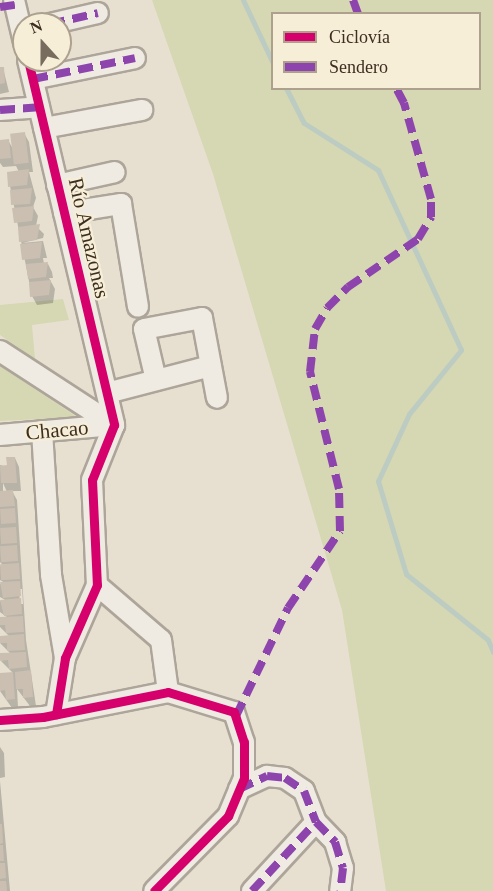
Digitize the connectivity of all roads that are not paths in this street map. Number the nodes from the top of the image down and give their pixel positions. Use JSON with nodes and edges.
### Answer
{"nodes":[{"id":1,"x":98,"y":13,"type":"dead end"},
{"id":2,"x":72,"y":19,"type":"edge"},
{"id":3,"x":135,"y":58,"type":"dead end"},
{"id":4,"x":72,"y":65,"type":"edge"},
{"id":5,"x":31,"y":72,"type":"edge"},
{"id":6,"x":39,"y":107,"type":"junction"},
{"id":7,"x":0,"y":110,"type":"edge"},
{"id":8,"x":142,"y":110,"type":"dead end"},
{"id":9,"x":44,"y":128,"type":"junction"},
{"id":10,"x":116,"y":172,"type":"dead end"},
{"id":11,"x":57,"y":185,"type":"junction"},
{"id":12,"x":64,"y":213,"type":"junction"},
{"id":13,"x":138,"y":307,"type":"dead end"},
{"id":14,"x":0,"y":351,"type":"edge"},
{"id":15,"x":211,"y":366,"type":"junction"},
{"id":16,"x":156,"y":380,"type":"junction"},
{"id":17,"x":107,"y":393,"type":"junction"},
{"id":18,"x":218,"y":398,"type":"dead end"},
{"id":19,"x":114,"y":425,"type":"junction"},
{"id":20,"x":42,"y":431,"type":"junction"},
{"id":21,"x":0,"y":435,"type":"edge"},
{"id":22,"x":97,"y":585,"type":"junction"},
{"id":23,"x":65,"y":658,"type":"junction"},
{"id":24,"x":168,"y":692,"type":"junction"},
{"id":25,"x":50,"y":715,"type":"junction"},
{"id":26,"x":0,"y":720,"type":"edge"},
{"id":27,"x":239,"y":789,"type":"junction"},
{"id":28,"x":316,"y":822,"type":"junction"},
{"id":29,"x":154,"y":891,"type":"edge"},
{"id":30,"x":252,"y":891,"type":"edge"},
{"id":31,"x":340,"y":891,"type":"edge"}],
"edges":[{"from":1,"to":2,"type":"street"},
{"from":3,"to":4,"type":"street"},
{"from":5,"to":6,"type":"street","name":"Río Amazonas"},
{"from":6,"to":7,"type":"street"},
{"from":6,"to":9,"type":"street","name":"Río Amazonas"},
{"from":8,"to":9,"type":"street"},
{"from":9,"to":11,"type":"street","name":"Río Amazonas"},
{"from":10,"to":11,"type":"street"},
{"from":11,"to":12,"type":"street","name":"Río Amazonas"},
{"from":12,"to":13,"type":"street"},
{"from":12,"to":17,"type":"street","name":"Río Amazonas"},
{"from":14,"to":19,"type":"street"},
{"from":15,"to":16,"type":"street"},
{"from":15,"to":16,"type":"street"},
{"from":15,"to":18,"type":"street"},
{"from":16,"to":17,"type":"street"},
{"from":17,"to":19,"type":"street","name":"Río Amazonas"},
{"from":19,"to":20,"type":"street","name":"Chacao"},
{"from":19,"to":22,"type":"street"},
{"from":20,"to":21,"type":"street","name":"Chacao"},
{"from":20,"to":23,"type":"street"},
{"from":22,"to":23,"type":"street"},
{"from":22,"to":24,"type":"street"},
{"from":23,"to":25,"type":"street"},
{"from":24,"to":25,"type":"street"},
{"from":24,"to":27,"type":"street"},
{"from":25,"to":26,"type":"street"},
{"from":27,"to":28,"type":"street"},
{"from":27,"to":29,"type":"street"},
{"from":28,"to":30,"type":"street"},
{"from":28,"to":31,"type":"street"}]}
